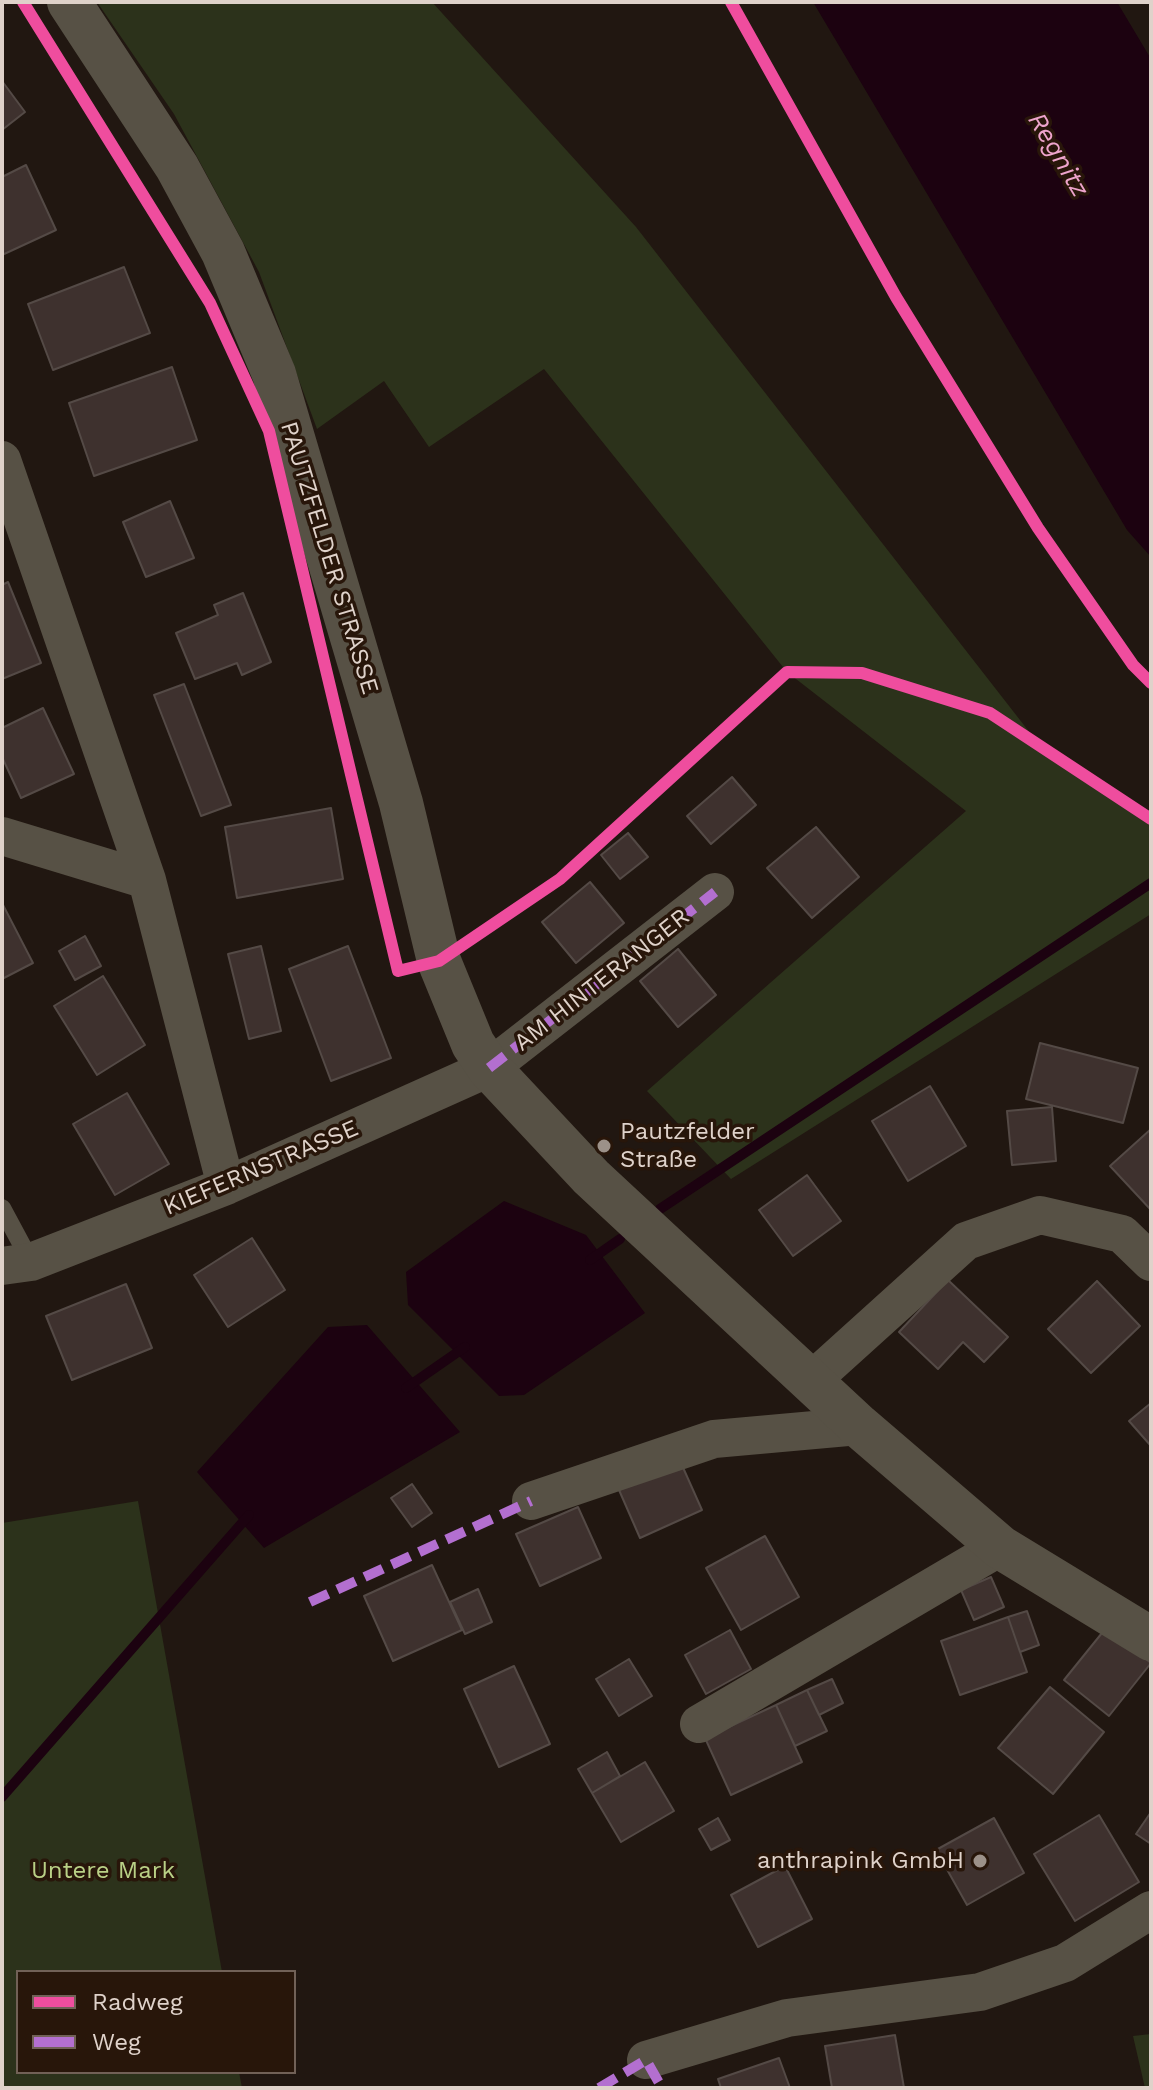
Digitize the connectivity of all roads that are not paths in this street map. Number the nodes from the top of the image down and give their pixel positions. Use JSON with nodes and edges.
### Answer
{"nodes":[{"id":1,"x":69,"y":2,"type":"edge"},
{"id":2,"x":2,"y":460,"type":"edge"},
{"id":3,"x":12,"y":521,"type":"edge"},
{"id":4,"x":2,"y":836,"type":"edge"},
{"id":5,"x":147,"y":880,"type":"junction"},
{"id":6,"x":715,"y":892,"type":"dead end"},
{"id":7,"x":489,"y":1068,"type":"junction"},
{"id":8,"x":226,"y":1186,"type":"junction"},
{"id":9,"x":2,"y":1208,"type":"edge"},
{"id":10,"x":1151,"y":1262,"type":"edge"},
{"id":11,"x":17,"y":1264,"type":"edge"},
{"id":12,"x":811,"y":1381,"type":"junction"},
{"id":13,"x":859,"y":1426,"type":"junction"},
{"id":14,"x":531,"y":1501,"type":"dead end"},
{"id":15,"x":1000,"y":1547,"type":"junction"},
{"id":16,"x":1151,"y":1639,"type":"edge"},
{"id":17,"x":699,"y":1724,"type":"dead end"},
{"id":18,"x":1151,"y":1910,"type":"edge"},
{"id":19,"x":646,"y":2060,"type":"dead end"}],
"edges":[{"from":1,"to":7,"type":"street","name":"PAUTZFELDER STRASSE"},
{"from":2,"to":3,"type":"street"},
{"from":3,"to":5,"type":"street"},
{"from":4,"to":5,"type":"street"},
{"from":5,"to":8,"type":"street"},
{"from":6,"to":7,"type":"street","name":"AM HINTERANGER"},
{"from":7,"to":8,"type":"street","name":"KIEFERNSTRASSE"},
{"from":7,"to":12,"type":"street","name":"PAUTZFELDER STRASSE"},
{"from":8,"to":11,"type":"street","name":"KIEFERNSTRASSE"},
{"from":9,"to":11,"type":"lane","name":"KIEFERNSTRASSE"},
{"from":10,"to":12,"type":"street"},
{"from":12,"to":13,"type":"street","name":"PAUTZFELDER STRASSE"},
{"from":13,"to":14,"type":"street"},
{"from":13,"to":15,"type":"street","name":"PAUTZFELDER STRASSE"},
{"from":15,"to":16,"type":"street","name":"PAUTZFELDER STRASSE"},
{"from":15,"to":17,"type":"street"},
{"from":18,"to":19,"type":"street"}]}
